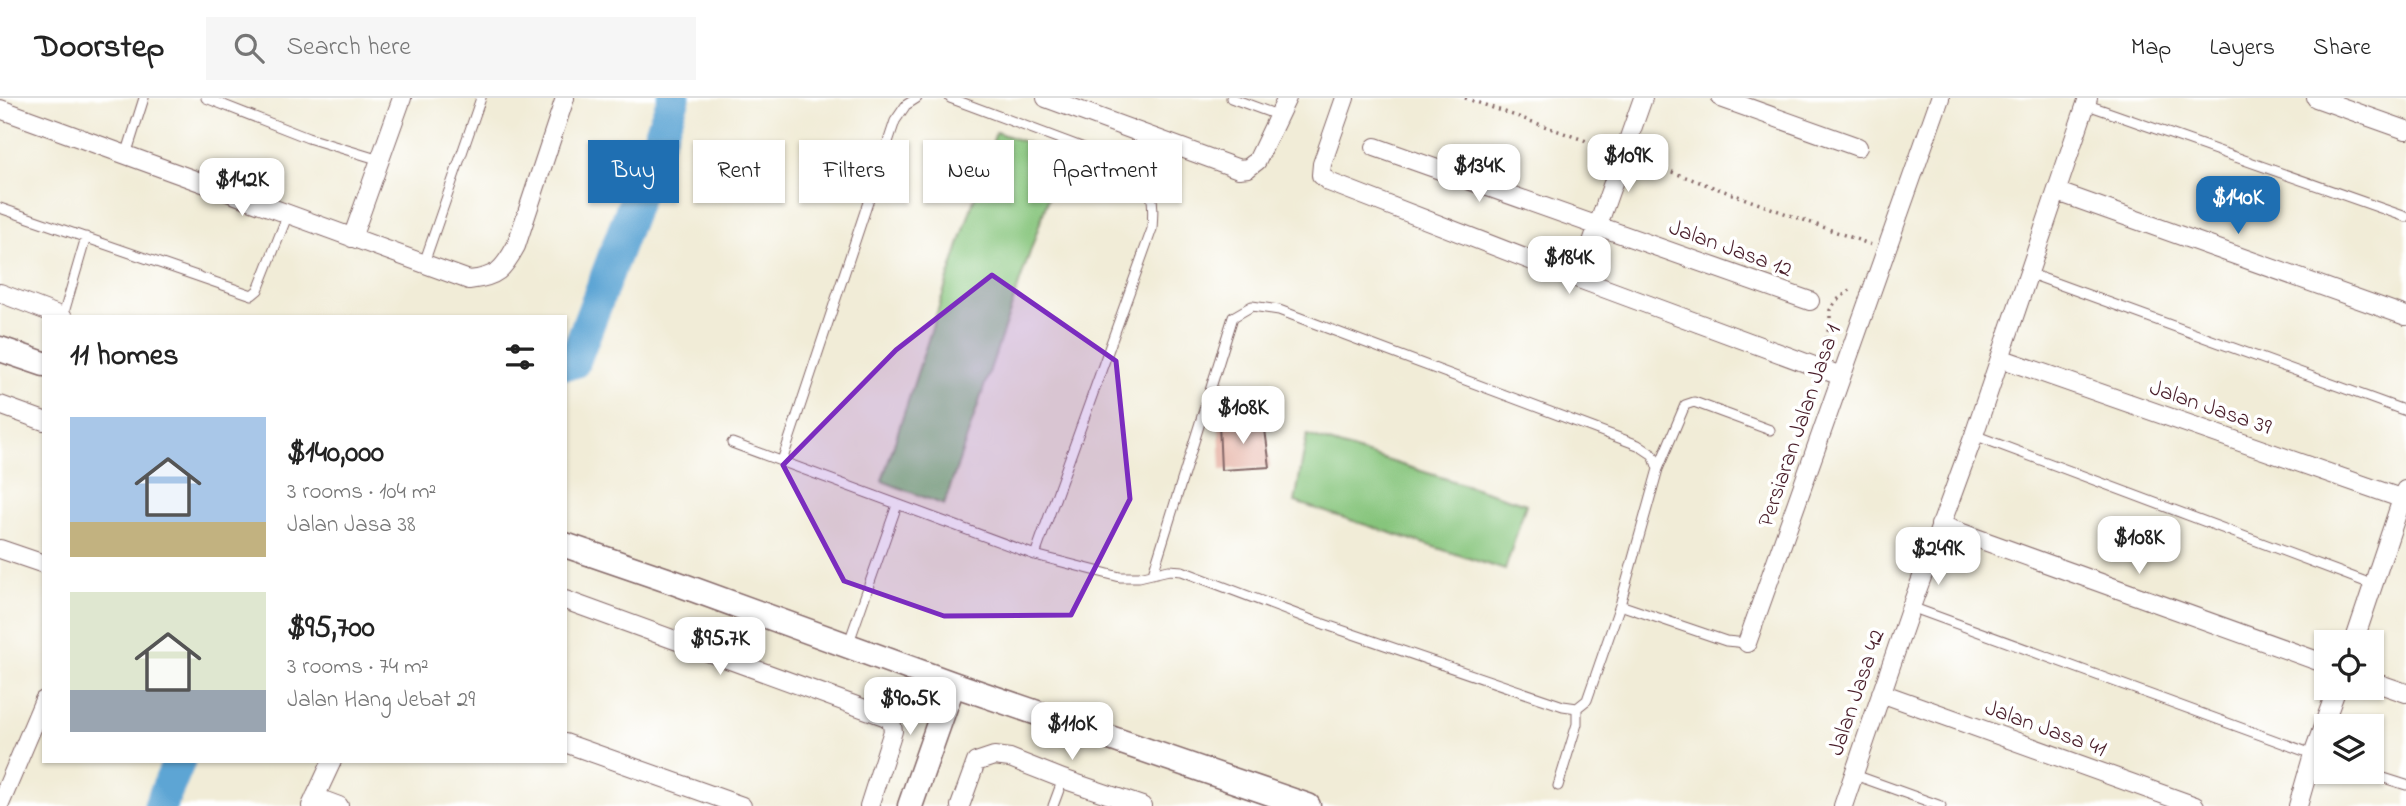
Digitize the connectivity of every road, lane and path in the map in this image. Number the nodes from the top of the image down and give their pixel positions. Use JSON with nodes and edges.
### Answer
{"nodes":[{"id":1,"x":144,"y":98,"type":"edge"},
{"id":2,"x":206,"y":98,"type":"edge"},
{"id":3,"x":402,"y":98,"type":"edge"},
{"id":4,"x":481,"y":98,"type":"edge"},
{"id":5,"x":565,"y":98,"type":"edge"},
{"id":6,"x":917,"y":98,"type":"edge"},
{"id":7,"x":950,"y":98,"type":"edge"},
{"id":8,"x":1046,"y":98,"type":"edge"},
{"id":9,"x":1231,"y":98,"type":"edge"},
{"id":10,"x":1287,"y":98,"type":"edge"},
{"id":11,"x":1345,"y":98,"type":"edge"},
{"id":12,"x":1465,"y":98,"type":"edge"},
{"id":13,"x":1643,"y":98,"type":"edge"},
{"id":14,"x":1721,"y":98,"type":"edge"},
{"id":15,"x":1940,"y":98,"type":"edge"},
{"id":16,"x":2316,"y":98,"type":"edge"},
{"id":17,"x":2086,"y":101,"type":"edge"},
{"id":18,"x":0,"y":109,"type":"edge"},
{"id":19,"x":1280,"y":116,"type":"junction"},
{"id":20,"x":2406,"y":130,"type":"edge"},
{"id":21,"x":1375,"y":147,"type":"dead end"},
{"id":22,"x":1858,"y":147,"type":"dead end"},
{"id":23,"x":1623,"y":154,"type":"junction"},
{"id":24,"x":126,"y":155,"type":"junction"},
{"id":25,"x":380,"y":160,"type":"junction"},
{"id":26,"x":2057,"y":192,"type":"junction"},
{"id":27,"x":0,"y":208,"type":"edge"},
{"id":28,"x":288,"y":214,"type":"junction"},
{"id":29,"x":2406,"y":217,"type":"edge"},
{"id":30,"x":1596,"y":226,"type":"junction"},
{"id":31,"x":86,"y":237,"type":"junction"},
{"id":32,"x":352,"y":238,"type":"junction"},
{"id":33,"x":1870,"y":256,"type":"dead end"},
{"id":34,"x":424,"y":263,"type":"junction"},
{"id":35,"x":2028,"y":273,"type":"junction"},
{"id":36,"x":1579,"y":279,"type":"junction"},
{"id":37,"x":1858,"y":284,"type":"dead end"},
{"id":38,"x":0,"y":293,"type":"edge"},
{"id":39,"x":1810,"y":301,"type":"dead end"},
{"id":40,"x":60,"y":315,"type":"edge"},
{"id":41,"x":63,"y":315,"type":"edge"},
{"id":42,"x":2406,"y":316,"type":"edge"},
{"id":43,"x":0,"y":349,"type":"edge"},
{"id":44,"x":2000,"y":358,"type":"junction"},
{"id":45,"x":42,"y":363,"type":"edge"},
{"id":46,"x":1817,"y":367,"type":"junction"},
{"id":47,"x":1841,"y":376,"type":"junction"},
{"id":48,"x":0,"y":405,"type":"edge"},
{"id":49,"x":2406,"y":411,"type":"edge"},
{"id":50,"x":1809,"y":417,"type":"dead end"},
{"id":51,"x":42,"y":420,"type":"edge"},
{"id":52,"x":1770,"y":430,"type":"dead end"},
{"id":53,"x":1974,"y":435,"type":"junction"},
{"id":54,"x":732,"y":443,"type":"dead end"},
{"id":55,"x":782,"y":461,"type":"junction"},
{"id":56,"x":1658,"y":469,"type":"junction"},
{"id":57,"x":2405,"y":495,"type":"edge"},
{"id":58,"x":897,"y":505,"type":"junction"},
{"id":59,"x":1940,"y":525,"type":"junction"},
{"id":60,"x":567,"y":546,"type":"edge"},
{"id":61,"x":0,"y":549,"type":"edge"},
{"id":62,"x":1035,"y":555,"type":"junction"},
{"id":63,"x":42,"y":563,"type":"edge"},
{"id":64,"x":1153,"y":573,"type":"junction"},
{"id":65,"x":2374,"y":585,"type":"junction"},
{"id":66,"x":567,"y":601,"type":"edge"},
{"id":67,"x":1620,"y":605,"type":"junction"},
{"id":68,"x":1911,"y":607,"type":"junction"},
{"id":69,"x":2358,"y":630,"type":"edge"},
{"id":70,"x":1747,"y":643,"type":"joint"},
{"id":71,"x":848,"y":645,"type":"junction"},
{"id":72,"x":2314,"y":660,"type":"edge"},
{"id":73,"x":953,"y":684,"type":"junction"},
{"id":74,"x":2384,"y":685,"type":"edge"},
{"id":75,"x":1881,"y":693,"type":"junction"},
{"id":76,"x":2406,"y":693,"type":"edge"},
{"id":77,"x":42,"y":704,"type":"edge"},
{"id":78,"x":1577,"y":708,"type":"junction"},
{"id":79,"x":567,"y":744,"type":"edge"},
{"id":80,"x":2314,"y":754,"type":"edge"},
{"id":81,"x":331,"y":763,"type":"edge"},
{"id":82,"x":2314,"y":768,"type":"edge"},
{"id":83,"x":1852,"y":774,"type":"junction"},
{"id":84,"x":2384,"y":778,"type":"edge"},
{"id":85,"x":1063,"y":779,"type":"junction"},
{"id":86,"x":2406,"y":785,"type":"edge"},
{"id":87,"x":1558,"y":786,"type":"dead end"},
{"id":88,"x":313,"y":802,"type":"edge"},
{"id":89,"x":0,"y":804,"type":"edge"},
{"id":90,"x":339,"y":806,"type":"edge"},
{"id":91,"x":742,"y":806,"type":"edge"},
{"id":92,"x":869,"y":806,"type":"edge"},
{"id":93,"x":910,"y":806,"type":"edge"},
{"id":94,"x":960,"y":806,"type":"edge"},
{"id":95,"x":1053,"y":806,"type":"edge"},
{"id":96,"x":1142,"y":806,"type":"edge"},
{"id":97,"x":1308,"y":806,"type":"edge"},
{"id":98,"x":1843,"y":806,"type":"edge"},
{"id":99,"x":1941,"y":806,"type":"edge"},
{"id":100,"x":2194,"y":806,"type":"edge"},
{"id":101,"x":2298,"y":806,"type":"edge"}],
"edges":[{"from":1,"to":24,"type":"lane"},
{"from":2,"to":25,"type":"lane"},
{"from":3,"to":25,"type":"street"},
{"from":4,"to":34,"type":"lane"},
{"from":5,"to":34,"type":"street"},
{"from":6,"to":55,"type":"lane"},
{"from":7,"to":62,"type":"lane"},
{"from":8,"to":19,"type":"street"},
{"from":9,"to":19,"type":"lane"},
{"from":10,"to":19,"type":"street"},
{"from":11,"to":36,"type":"street"},
{"from":12,"to":23,"type":"path"},
{"from":13,"to":23,"type":"street"},
{"from":14,"to":22,"type":"street"},
{"from":15,"to":47,"type":"street","name":"Persiaran Jalan Jasa 1"},
{"from":16,"to":20,"type":"street"},
{"from":17,"to":26,"type":"street","name":"Jalan Jasa 42"},
{"from":17,"to":29,"type":"lane"},
{"from":18,"to":24,"type":"street"},
{"from":21,"to":30,"type":"street","name":"Jalan Jasa 12"},
{"from":23,"to":30,"type":"street"},
{"from":23,"to":33,"type":"path"},
{"from":24,"to":28,"type":"street"},
{"from":25,"to":32,"type":"street"},
{"from":26,"to":35,"type":"street","name":"Jalan Jasa 42"},
{"from":26,"to":42,"type":"street"},
{"from":27,"to":31,"type":"lane"},
{"from":28,"to":31,"type":"lane"},
{"from":28,"to":32,"type":"street"},
{"from":30,"to":36,"type":"street"},
{"from":30,"to":39,"type":"street","name":"Jalan Jasa 12"},
{"from":31,"to":41,"type":"lane"},
{"from":32,"to":34,"type":"street"},
{"from":35,"to":44,"type":"street","name":"Jalan Jasa 42"},
{"from":35,"to":49,"type":"lane"},
{"from":36,"to":46,"type":"street"},
{"from":37,"to":46,"type":"path"},
{"from":38,"to":40,"type":"street"},
{"from":43,"to":45,"type":"street"},
{"from":44,"to":53,"type":"street","name":"Jalan Jasa 42"},
{"from":44,"to":57,"type":"street","name":"Jalan Jasa 39"},
{"from":46,"to":47,"type":"street"},
{"from":46,"to":50,"type":"path"},
{"from":47,"to":70,"type":"street","name":"Persiaran Jalan Jasa 1"},
{"from":48,"to":51,"type":"street"},
{"from":52,"to":56,"type":"lane"},
{"from":53,"to":59,"type":"street","name":"Jalan Jasa 42"},
{"from":53,"to":65,"type":"lane"},
{"from":54,"to":55,"type":"lane"},
{"from":55,"to":58,"type":"lane"},
{"from":56,"to":64,"type":"lane"},
{"from":56,"to":67,"type":"lane"},
{"from":57,"to":65,"type":"street"},
{"from":58,"to":62,"type":"lane"},
{"from":58,"to":71,"type":"lane"},
{"from":59,"to":68,"type":"street","name":"Jalan Jasa 42"},
{"from":59,"to":72,"type":"street"},
{"from":60,"to":71,"type":"street"},
{"from":61,"to":63,"type":"street"},
{"from":62,"to":64,"type":"lane"},
{"from":64,"to":78,"type":"lane"},
{"from":65,"to":69,"type":"street"},
{"from":66,"to":92,"type":"street"},
{"from":67,"to":70,"type":"lane","name":"Persiaran Jalan Jasa 1"},
{"from":67,"to":78,"type":"lane"},
{"from":68,"to":75,"type":"street","name":"Jalan Jasa 42"},
{"from":68,"to":80,"type":"lane"},
{"from":71,"to":73,"type":"street"},
{"from":73,"to":93,"type":"street"},
{"from":73,"to":97,"type":"street"},
{"from":74,"to":76,"type":"street"},
{"from":75,"to":83,"type":"street","name":"Jalan Jasa 42"},
{"from":75,"to":100,"type":"street","name":"Jalan Jasa 41"},
{"from":77,"to":89,"type":"street"},
{"from":78,"to":87,"type":"lane"},
{"from":79,"to":91,"type":"street"},
{"from":81,"to":88,"type":"street"},
{"from":82,"to":101,"type":"street"},
{"from":83,"to":98,"type":"street","name":"Jalan Jasa 42"},
{"from":83,"to":99,"type":"lane"},
{"from":84,"to":86,"type":"lane"},
{"from":85,"to":94,"type":"street"},
{"from":85,"to":95,"type":"lane"},
{"from":85,"to":96,"type":"street"},
{"from":88,"to":90,"type":"street"}]}
